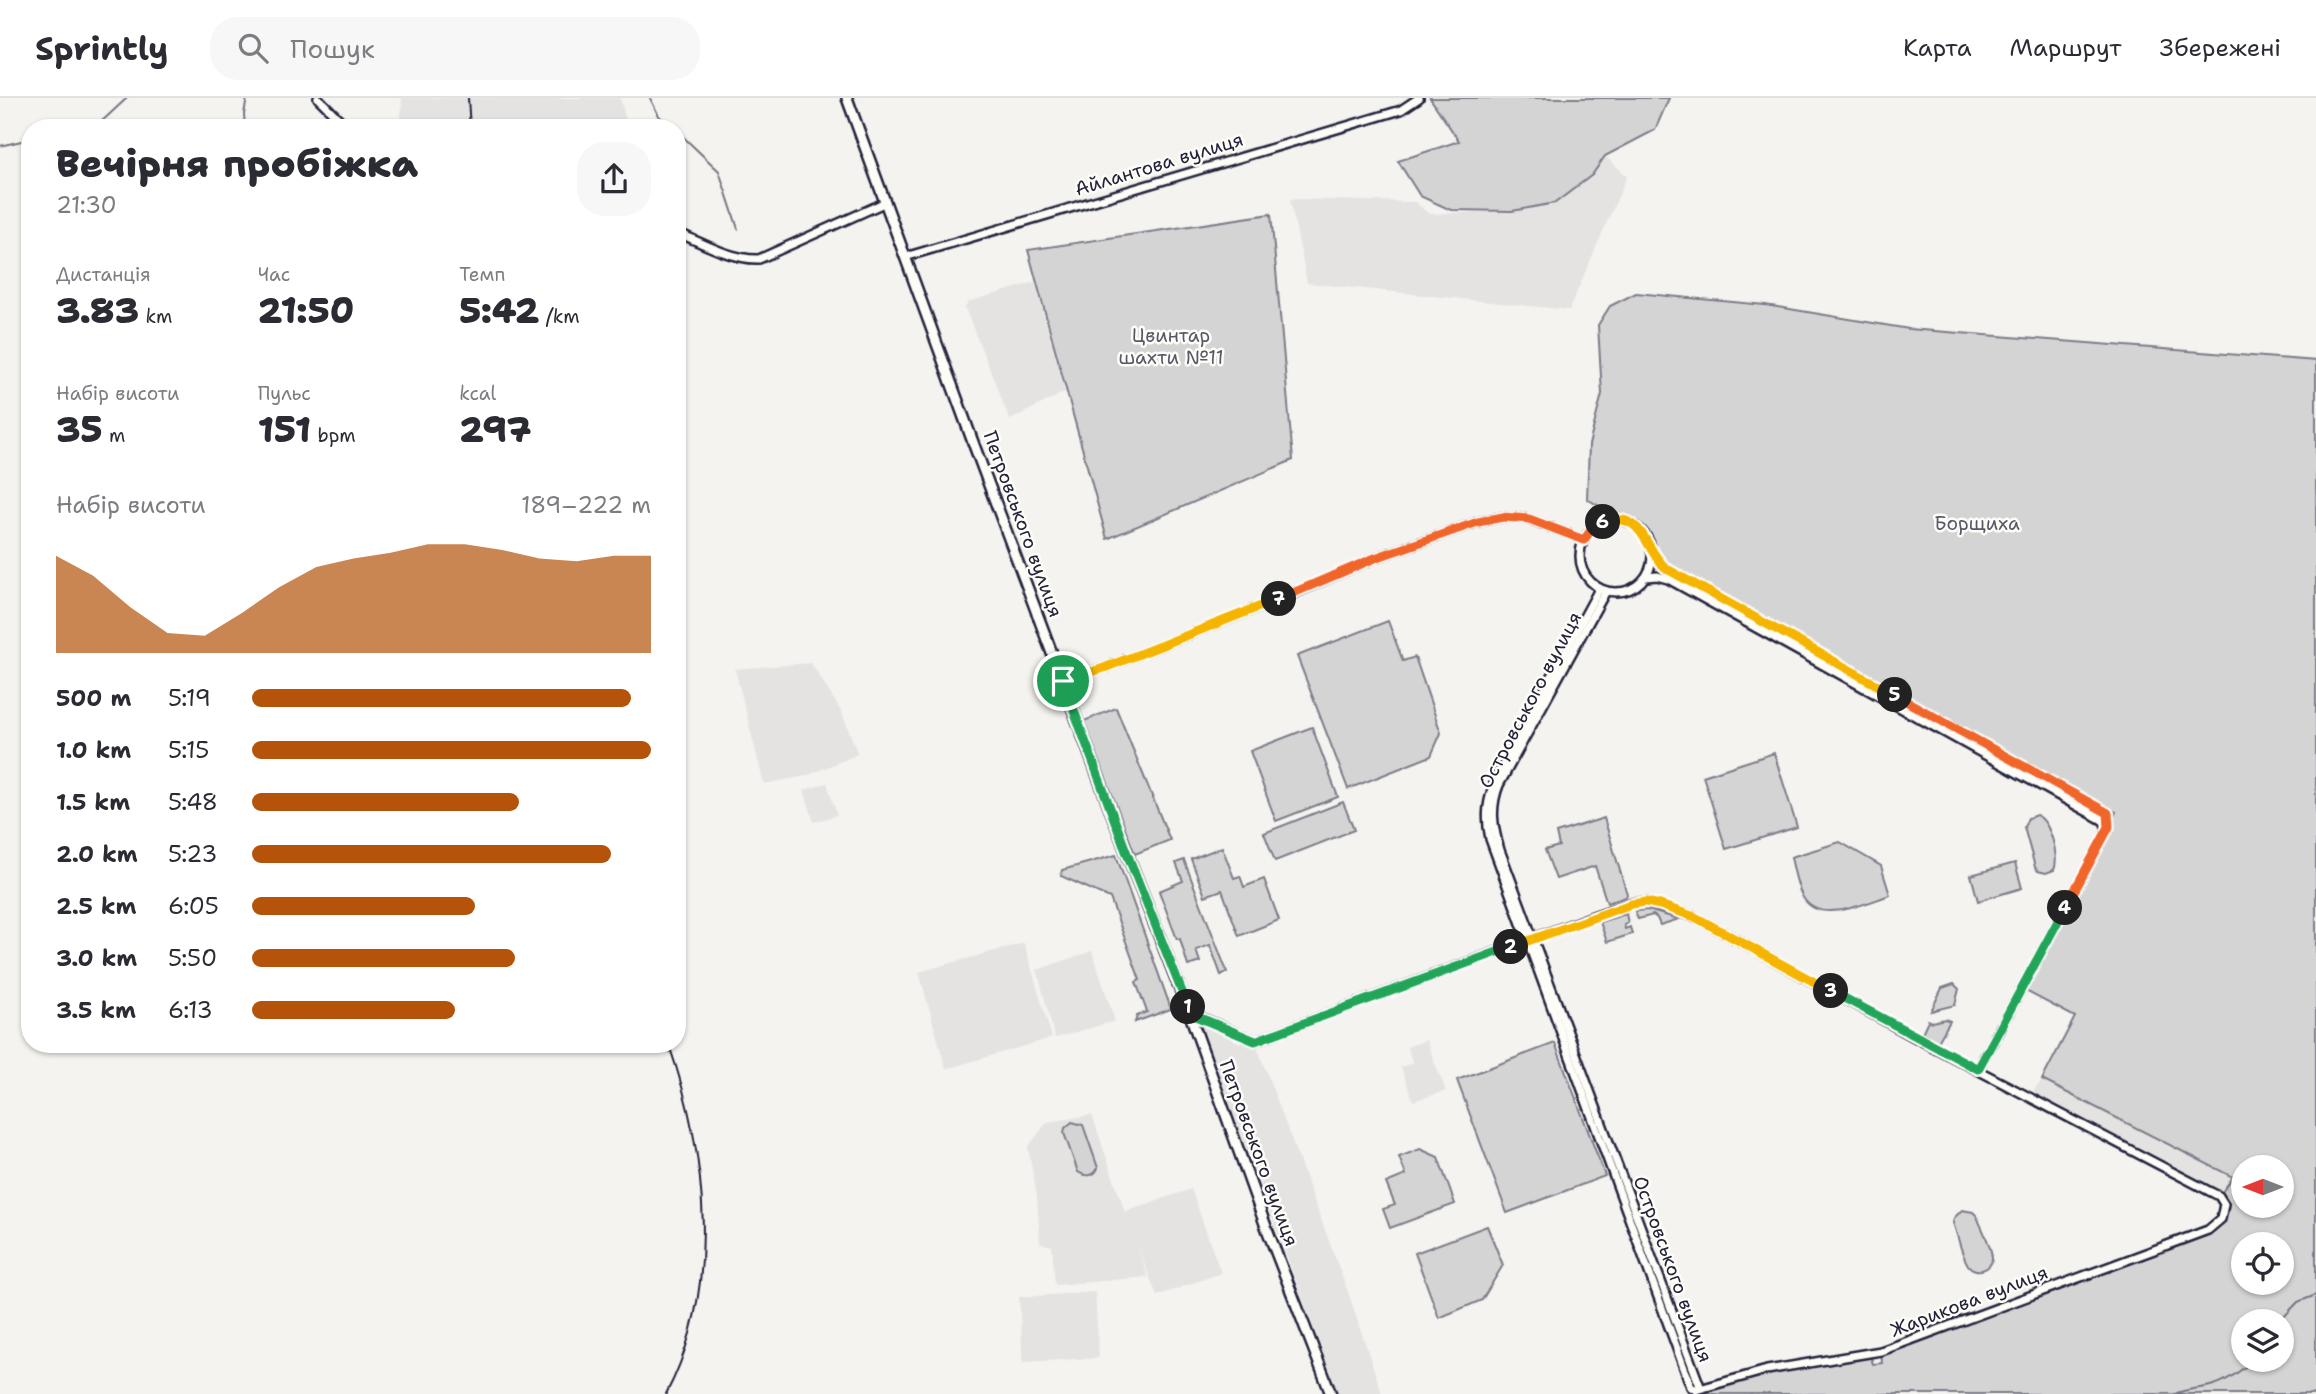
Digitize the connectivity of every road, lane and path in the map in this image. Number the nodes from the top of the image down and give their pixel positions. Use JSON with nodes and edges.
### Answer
{"nodes":[{"id":1,"x":318,"y":98,"type":"edge"},
{"id":2,"x":847,"y":98,"type":"edge"},
{"id":3,"x":1419,"y":98,"type":"edge"},
{"id":4,"x":340,"y":119,"type":"edge"},
{"id":5,"x":886,"y":202,"type":"junction"},
{"id":6,"x":686,"y":236,"type":"edge"},
{"id":7,"x":905,"y":257,"type":"junction"},
{"id":8,"x":1584,"y":540,"type":"junction"},
{"id":9,"x":1651,"y":550,"type":"junction"},
{"id":10,"x":1646,"y":577,"type":"junction"},
{"id":11,"x":1603,"y":590,"type":"junction"},
{"id":12,"x":1063,"y":681,"type":"junction"},
{"id":13,"x":2107,"y":830,"type":"junction"},
{"id":14,"x":1530,"y":940,"type":"junction"},
{"id":15,"x":1189,"y":1012,"type":"junction"},
{"id":16,"x":1978,"y":1069,"type":"junction"},
{"id":17,"x":1696,"y":1390,"type":"joint"},
{"id":18,"x":1331,"y":1394,"type":"edge"}],
"edges":[{"from":1,"to":4,"type":"street"},
{"from":2,"to":5,"type":"main road","name":"Петровського вулиця"},
{"from":3,"to":7,"type":"street","name":"Айлантова вулиця"},
{"from":5,"to":6,"type":"street"},
{"from":5,"to":7,"type":"main road","name":"Петровського вулиця"},
{"from":7,"to":12,"type":"main road","name":"Петровського вулиця"},
{"from":8,"to":9,"type":"street"},
{"from":8,"to":11,"type":"street"},
{"from":8,"to":12,"type":"street"},
{"from":9,"to":10,"type":"street"},
{"from":9,"to":13,"type":"street"},
{"from":10,"to":11,"type":"street"},
{"from":10,"to":13,"type":"street"},
{"from":11,"to":14,"type":"street","name":"Островського вулиця"},
{"from":12,"to":15,"type":"main road","name":"Петровського вулиця"},
{"from":13,"to":16,"type":"street"},
{"from":14,"to":15,"type":"street"},
{"from":14,"to":16,"type":"street"},
{"from":14,"to":17,"type":"street","name":"Островського вулиця"},
{"from":15,"to":18,"type":"main road","name":"Петровського вулиця"},
{"from":16,"to":17,"type":"street","name":"Жарикова вулиця"}]}
